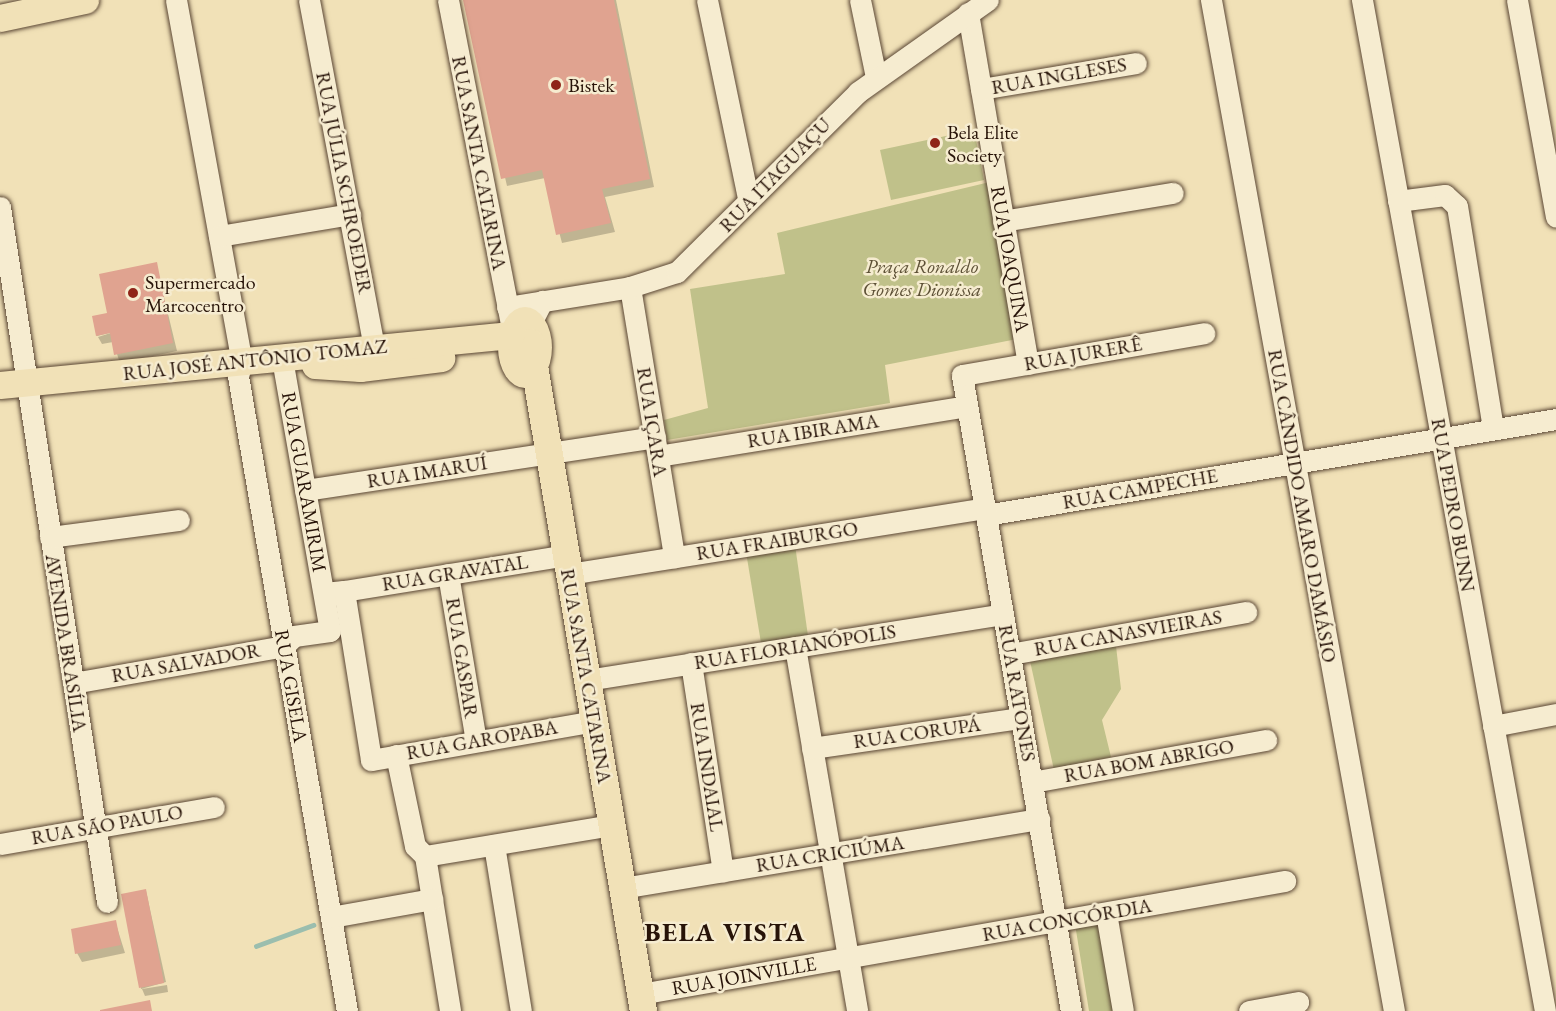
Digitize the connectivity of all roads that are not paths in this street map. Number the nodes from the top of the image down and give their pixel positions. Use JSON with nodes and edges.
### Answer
{"nodes":[{"id":1,"x":85,"y":0,"type":"edge"},
{"id":2,"x":177,"y":0,"type":"edge"},
{"id":3,"x":309,"y":0,"type":"edge"},
{"id":4,"x":447,"y":0,"type":"edge"},
{"id":5,"x":707,"y":0,"type":"edge"},
{"id":6,"x":860,"y":0,"type":"edge"},
{"id":7,"x":988,"y":0,"type":"edge"},
{"id":8,"x":1211,"y":0,"type":"edge"},
{"id":9,"x":1362,"y":0,"type":"edge"},
{"id":10,"x":1517,"y":0,"type":"edge"},
{"id":11,"x":968,"y":13,"type":"junction"},
{"id":12,"x":0,"y":18,"type":"edge"},
{"id":13,"x":1136,"y":63,"type":"dead end"},
{"id":14,"x":876,"y":77,"type":"junction"},
{"id":15,"x":981,"y":89,"type":"junction"},
{"id":16,"x":1173,"y":193,"type":"dead end"},
{"id":17,"x":748,"y":198,"type":"junction"},
{"id":18,"x":1398,"y":201,"type":"junction"},
{"id":19,"x":0,"y":207,"type":"edge"},
{"id":20,"x":350,"y":214,"type":"junction"},
{"id":21,"x":1556,"y":217,"type":"edge"},
{"id":22,"x":1003,"y":221,"type":"junction"},
{"id":23,"x":219,"y":236,"type":"junction"},
{"id":24,"x":630,"y":287,"type":"junction"},
{"id":25,"x":522,"y":325,"type":"junction"},
{"id":26,"x":1204,"y":333,"type":"dead end"},
{"id":27,"x":376,"y":357,"type":"junction"},
{"id":28,"x":282,"y":359,"type":"junction"},
{"id":29,"x":242,"y":362,"type":"junction"},
{"id":30,"x":1028,"y":364,"type":"junction"},
{"id":31,"x":962,"y":375,"type":"joint"},
{"id":32,"x":31,"y":383,"type":"junction"},
{"id":33,"x":0,"y":385,"type":"edge"},
{"id":34,"x":968,"y":406,"type":"junction"},
{"id":35,"x":1556,"y":419,"type":"edge"},
{"id":36,"x":1494,"y":429,"type":"junction"},
{"id":37,"x":1442,"y":438,"type":"junction"},
{"id":38,"x":656,"y":446,"type":"junction"},
{"id":39,"x":549,"y":454,"type":"junction"},
{"id":40,"x":1295,"y":463,"type":"junction"},
{"id":41,"x":305,"y":490,"type":"junction"},
{"id":42,"x":986,"y":511,"type":"junction"},
{"id":43,"x":179,"y":520,"type":"dead end"},
{"id":44,"x":50,"y":537,"type":"junction"},
{"id":45,"x":674,"y":557,"type":"junction"},
{"id":46,"x":567,"y":564,"type":"junction"},
{"id":47,"x":448,"y":574,"type":"junction"},
{"id":48,"x":334,"y":592,"type":"junction"},
{"id":49,"x":1246,"y":612,"type":"dead end"},
{"id":50,"x":1003,"y":614,"type":"junction"},
{"id":51,"x":284,"y":646,"type":"junction"},
{"id":52,"x":795,"y":646,"type":"junction"},
{"id":53,"x":1010,"y":654,"type":"junction"},
{"id":54,"x":691,"y":663,"type":"junction"},
{"id":55,"x":587,"y":680,"type":"junction"},
{"id":56,"x":73,"y":683,"type":"junction"},
{"id":57,"x":1556,"y":714,"type":"edge"},
{"id":58,"x":1021,"y":718,"type":"junction"},
{"id":59,"x":594,"y":721,"type":"junction"},
{"id":60,"x":1493,"y":726,"type":"junction"},
{"id":61,"x":1266,"y":740,"type":"dead end"},
{"id":62,"x":476,"y":741,"type":"junction"},
{"id":63,"x":812,"y":748,"type":"junction"},
{"id":64,"x":396,"y":755,"type":"junction"},
{"id":65,"x":371,"y":760,"type":"joint"},
{"id":66,"x":1032,"y":782,"type":"junction"},
{"id":67,"x":214,"y":807,"type":"dead end"},
{"id":68,"x":1039,"y":819,"type":"junction"},
{"id":69,"x":612,"y":825,"type":"junction"},
{"id":70,"x":96,"y":828,"type":"junction"},
{"id":71,"x":0,"y":844,"type":"edge"},
{"id":72,"x":494,"y":845,"type":"junction"},
{"id":73,"x":830,"y":854,"type":"junction"},
{"id":74,"x":425,"y":856,"type":"junction"},
{"id":75,"x":723,"y":872,"type":"junction"},
{"id":76,"x":1285,"y":881,"type":"dead end"},
{"id":77,"x":622,"y":888,"type":"junction"},
{"id":78,"x":432,"y":899,"type":"junction"},
{"id":79,"x":107,"y":902,"type":"dead end"},
{"id":80,"x":1106,"y":913,"type":"junction"},
{"id":81,"x":331,"y":917,"type":"junction"},
{"id":82,"x":1056,"y":921,"type":"junction"},
{"id":83,"x":848,"y":958,"type":"junction"},
{"id":84,"x":642,"y":1002,"type":"edge"},
{"id":85,"x":1298,"y":1002,"type":"dead end"},
{"id":86,"x":347,"y":1011,"type":"edge"},
{"id":87,"x":450,"y":1011,"type":"edge"},
{"id":88,"x":521,"y":1011,"type":"edge"},
{"id":89,"x":857,"y":1011,"type":"edge"},
{"id":90,"x":1071,"y":1011,"type":"edge"},
{"id":91,"x":1123,"y":1011,"type":"edge"},
{"id":92,"x":1249,"y":1011,"type":"edge"},
{"id":93,"x":1394,"y":1011,"type":"edge"},
{"id":94,"x":1545,"y":1011,"type":"edge"}],
"edges":[{"from":1,"to":12,"type":"main road"},
{"from":2,"to":23,"type":"street","name":"RUA GISELA"},
{"from":3,"to":20,"type":"street","name":"RUA JÚLIA SCHROEDER"},
{"from":4,"to":25,"type":"street","name":"RUA SANTA CATARINA"},
{"from":5,"to":17,"type":"street"},
{"from":6,"to":14,"type":"street"},
{"from":7,"to":11,"type":"street","name":"RUA ITAGUAÇU"},
{"from":8,"to":40,"type":"street","name":"RUA CÂNDIDO AMARO DAMÁSIO"},
{"from":9,"to":18,"type":"street","name":"RUA PEDRO BUNN"},
{"from":10,"to":21,"type":"street"},
{"from":11,"to":14,"type":"street","name":"RUA ITAGUAÇU"},
{"from":11,"to":15,"type":"street","name":"RUA JOAQUINA"},
{"from":13,"to":15,"type":"street","name":"RUA INGLESES"},
{"from":14,"to":17,"type":"street","name":"RUA ITAGUAÇU"},
{"from":15,"to":22,"type":"street","name":"RUA JOAQUINA"},
{"from":16,"to":22,"type":"street"},
{"from":17,"to":24,"type":"street","name":"RUA ITAGUAÇU"},
{"from":18,"to":36,"type":"street"},
{"from":18,"to":37,"type":"street","name":"RUA PEDRO BUNN"},
{"from":19,"to":32,"type":"street","name":"AVENIDA BRASÍLIA"},
{"from":20,"to":23,"type":"street"},
{"from":20,"to":27,"type":"street","name":"RUA JÚLIA SCHROEDER"},
{"from":22,"to":30,"type":"street","name":"RUA JOAQUINA"},
{"from":23,"to":29,"type":"street","name":"RUA GISELA"},
{"from":24,"to":25,"type":"street","name":"RUA ITAGUAÇU"},
{"from":24,"to":38,"type":"street","name":"RUA IÇARA"},
{"from":25,"to":27,"type":"main road","name":"RUA JOSÉ ANTÔNIO TOMAZ"},
{"from":25,"to":39,"type":"main road","name":"RUA SANTA CATARINA"},
{"from":26,"to":30,"type":"street","name":"RUA JURERÊ"},
{"from":27,"to":28,"type":"main road","name":"RUA JOSÉ ANTÔNIO TOMAZ"},
{"from":28,"to":29,"type":"main road","name":"RUA JOSÉ ANTÔNIO TOMAZ"},
{"from":28,"to":41,"type":"street","name":"RUA GUARAMIRIM"},
{"from":29,"to":32,"type":"main road","name":"RUA JOSÉ ANTÔNIO TOMAZ"},
{"from":29,"to":51,"type":"street","name":"RUA GISELA"},
{"from":30,"to":31,"type":"street","name":"RUA JURERÊ"},
{"from":31,"to":34,"type":"street","name":"RUA RATONES"},
{"from":32,"to":33,"type":"main road","name":"RUA JOSÉ ANTÔNIO TOMAZ"},
{"from":32,"to":44,"type":"street","name":"AVENIDA BRASÍLIA"},
{"from":34,"to":38,"type":"street","name":"RUA IBIRAMA"},
{"from":34,"to":42,"type":"street","name":"RUA RATONES"},
{"from":35,"to":36,"type":"street","name":"RUA CAMPECHE"},
{"from":36,"to":37,"type":"street","name":"RUA CAMPECHE"},
{"from":37,"to":40,"type":"street","name":"RUA CAMPECHE"},
{"from":37,"to":60,"type":"street","name":"RUA PEDRO BUNN"},
{"from":38,"to":39,"type":"street","name":"RUA IBIRAMA"},
{"from":38,"to":45,"type":"street","name":"RUA IÇARA"},
{"from":39,"to":41,"type":"street","name":"RUA IMARUÍ"},
{"from":39,"to":46,"type":"main road","name":"RUA SANTA CATARINA"},
{"from":40,"to":42,"type":"street","name":"RUA CAMPECHE"},
{"from":40,"to":93,"type":"street","name":"RUA CÂNDIDO AMARO DAMÁSIO"},
{"from":41,"to":48,"type":"street","name":"RUA GUARAMIRIM"},
{"from":42,"to":45,"type":"street","name":"RUA FRAIBURGO"},
{"from":42,"to":50,"type":"street","name":"RUA RATONES"},
{"from":43,"to":44,"type":"street"},
{"from":44,"to":56,"type":"street","name":"AVENIDA BRASÍLIA"},
{"from":45,"to":46,"type":"street","name":"RUA FRAIBURGO"},
{"from":46,"to":47,"type":"street","name":"RUA GRAVATAL"},
{"from":46,"to":55,"type":"main road","name":"RUA SANTA CATARINA"},
{"from":47,"to":48,"type":"street","name":"RUA GRAVATAL"},
{"from":47,"to":62,"type":"street","name":"RUA GASPAR"},
{"from":48,"to":51,"type":"street","name":"RUA SALVADOR"},
{"from":48,"to":65,"type":"street","name":"RUA GUARAMIRIM"},
{"from":49,"to":53,"type":"street","name":"RUA CANASVIEIRAS"},
{"from":50,"to":52,"type":"street","name":"RUA FLORIANÓPOLIS"},
{"from":50,"to":53,"type":"street","name":"RUA RATONES"},
{"from":51,"to":56,"type":"street","name":"RUA SALVADOR"},
{"from":51,"to":81,"type":"street","name":"RUA GISELA"},
{"from":52,"to":54,"type":"street","name":"RUA FLORIANÓPOLIS"},
{"from":52,"to":63,"type":"street"},
{"from":53,"to":58,"type":"street","name":"RUA RATONES"},
{"from":54,"to":55,"type":"street","name":"RUA FLORIANÓPOLIS"},
{"from":54,"to":75,"type":"street","name":"RUA INDAIAL"},
{"from":55,"to":59,"type":"main road","name":"RUA SANTA CATARINA"},
{"from":56,"to":70,"type":"street","name":"AVENIDA BRASÍLIA"},
{"from":57,"to":60,"type":"street"},
{"from":58,"to":63,"type":"street","name":"RUA CORUPÁ"},
{"from":58,"to":66,"type":"street","name":"RUA RATONES"},
{"from":59,"to":62,"type":"street","name":"RUA GAROPABA"},
{"from":59,"to":69,"type":"main road","name":"RUA SANTA CATARINA"},
{"from":60,"to":94,"type":"street","name":"RUA PEDRO BUNN"},
{"from":61,"to":66,"type":"street","name":"RUA BOM ABRIGO"},
{"from":62,"to":64,"type":"street","name":"RUA GAROPABA"},
{"from":63,"to":73,"type":"street"},
{"from":64,"to":65,"type":"street","name":"RUA GAROPABA"},
{"from":64,"to":74,"type":"street"},
{"from":66,"to":68,"type":"street","name":"RUA RATONES"},
{"from":67,"to":70,"type":"street","name":"RUA SÃO PAULO"},
{"from":68,"to":73,"type":"street","name":"RUA CRICIÚMA"},
{"from":68,"to":82,"type":"street","name":"RUA RATONES"},
{"from":69,"to":72,"type":"street"},
{"from":69,"to":77,"type":"main road","name":"RUA SANTA CATARINA"},
{"from":70,"to":71,"type":"street","name":"RUA SÃO PAULO"},
{"from":70,"to":79,"type":"street","name":"AVENIDA BRASÍLIA"},
{"from":72,"to":74,"type":"street"},
{"from":72,"to":88,"type":"street"},
{"from":73,"to":75,"type":"street","name":"RUA CRICIÚMA"},
{"from":73,"to":83,"type":"street"},
{"from":74,"to":78,"type":"street"},
{"from":75,"to":77,"type":"street","name":"RUA CRICIÚMA"},
{"from":76,"to":80,"type":"street","name":"RUA CONCÓRDIA"},
{"from":77,"to":84,"type":"main road","name":"RUA SANTA CATARINA"},
{"from":78,"to":81,"type":"street"},
{"from":78,"to":87,"type":"street"},
{"from":80,"to":82,"type":"street","name":"RUA CONCÓRDIA"},
{"from":80,"to":91,"type":"street"},
{"from":81,"to":86,"type":"street","name":"RUA GISELA"},
{"from":82,"to":83,"type":"street","name":"RUA CONCÓRDIA"},
{"from":82,"to":90,"type":"street","name":"RUA RATONES"},
{"from":83,"to":84,"type":"street","name":"RUA JOINVILLE"},
{"from":83,"to":89,"type":"street"},
{"from":85,"to":92,"type":"street"}]}
